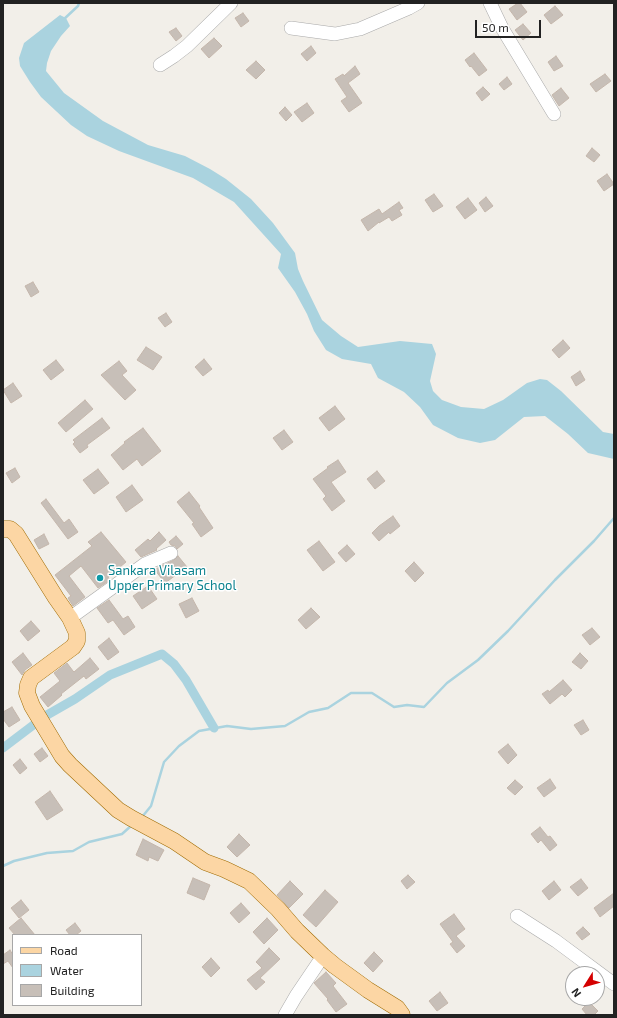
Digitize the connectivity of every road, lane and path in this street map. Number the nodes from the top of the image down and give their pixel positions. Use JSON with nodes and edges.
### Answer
{"nodes":[{"id":1,"x":231,"y":3,"type":"edge"},
{"id":2,"x":418,"y":3,"type":"edge"},
{"id":3,"x":490,"y":3,"type":"edge"},
{"id":4,"x":291,"y":28,"type":"dead end"},
{"id":5,"x":160,"y":65,"type":"dead end"},
{"id":6,"x":554,"y":114,"type":"dead end"},
{"id":7,"x":3,"y":529,"type":"edge"},
{"id":8,"x":170,"y":553,"type":"dead end"},
{"id":9,"x":70,"y":618,"type":"junction"},
{"id":10,"x":517,"y":916,"type":"dead end"},
{"id":11,"x":323,"y":956,"type":"junction"},
{"id":12,"x":614,"y":984,"type":"edge"},
{"id":13,"x":284,"y":1015,"type":"edge"},
{"id":14,"x":402,"y":1015,"type":"edge"}],
"edges":[{"from":1,"to":5,"type":"street"},
{"from":2,"to":4,"type":"street"},
{"from":3,"to":6,"type":"street"},
{"from":7,"to":9,"type":"main road"},
{"from":8,"to":9,"type":"street"},
{"from":9,"to":11,"type":"main road"},
{"from":10,"to":12,"type":"street"},
{"from":11,"to":13,"type":"street"},
{"from":11,"to":14,"type":"main road"}]}
